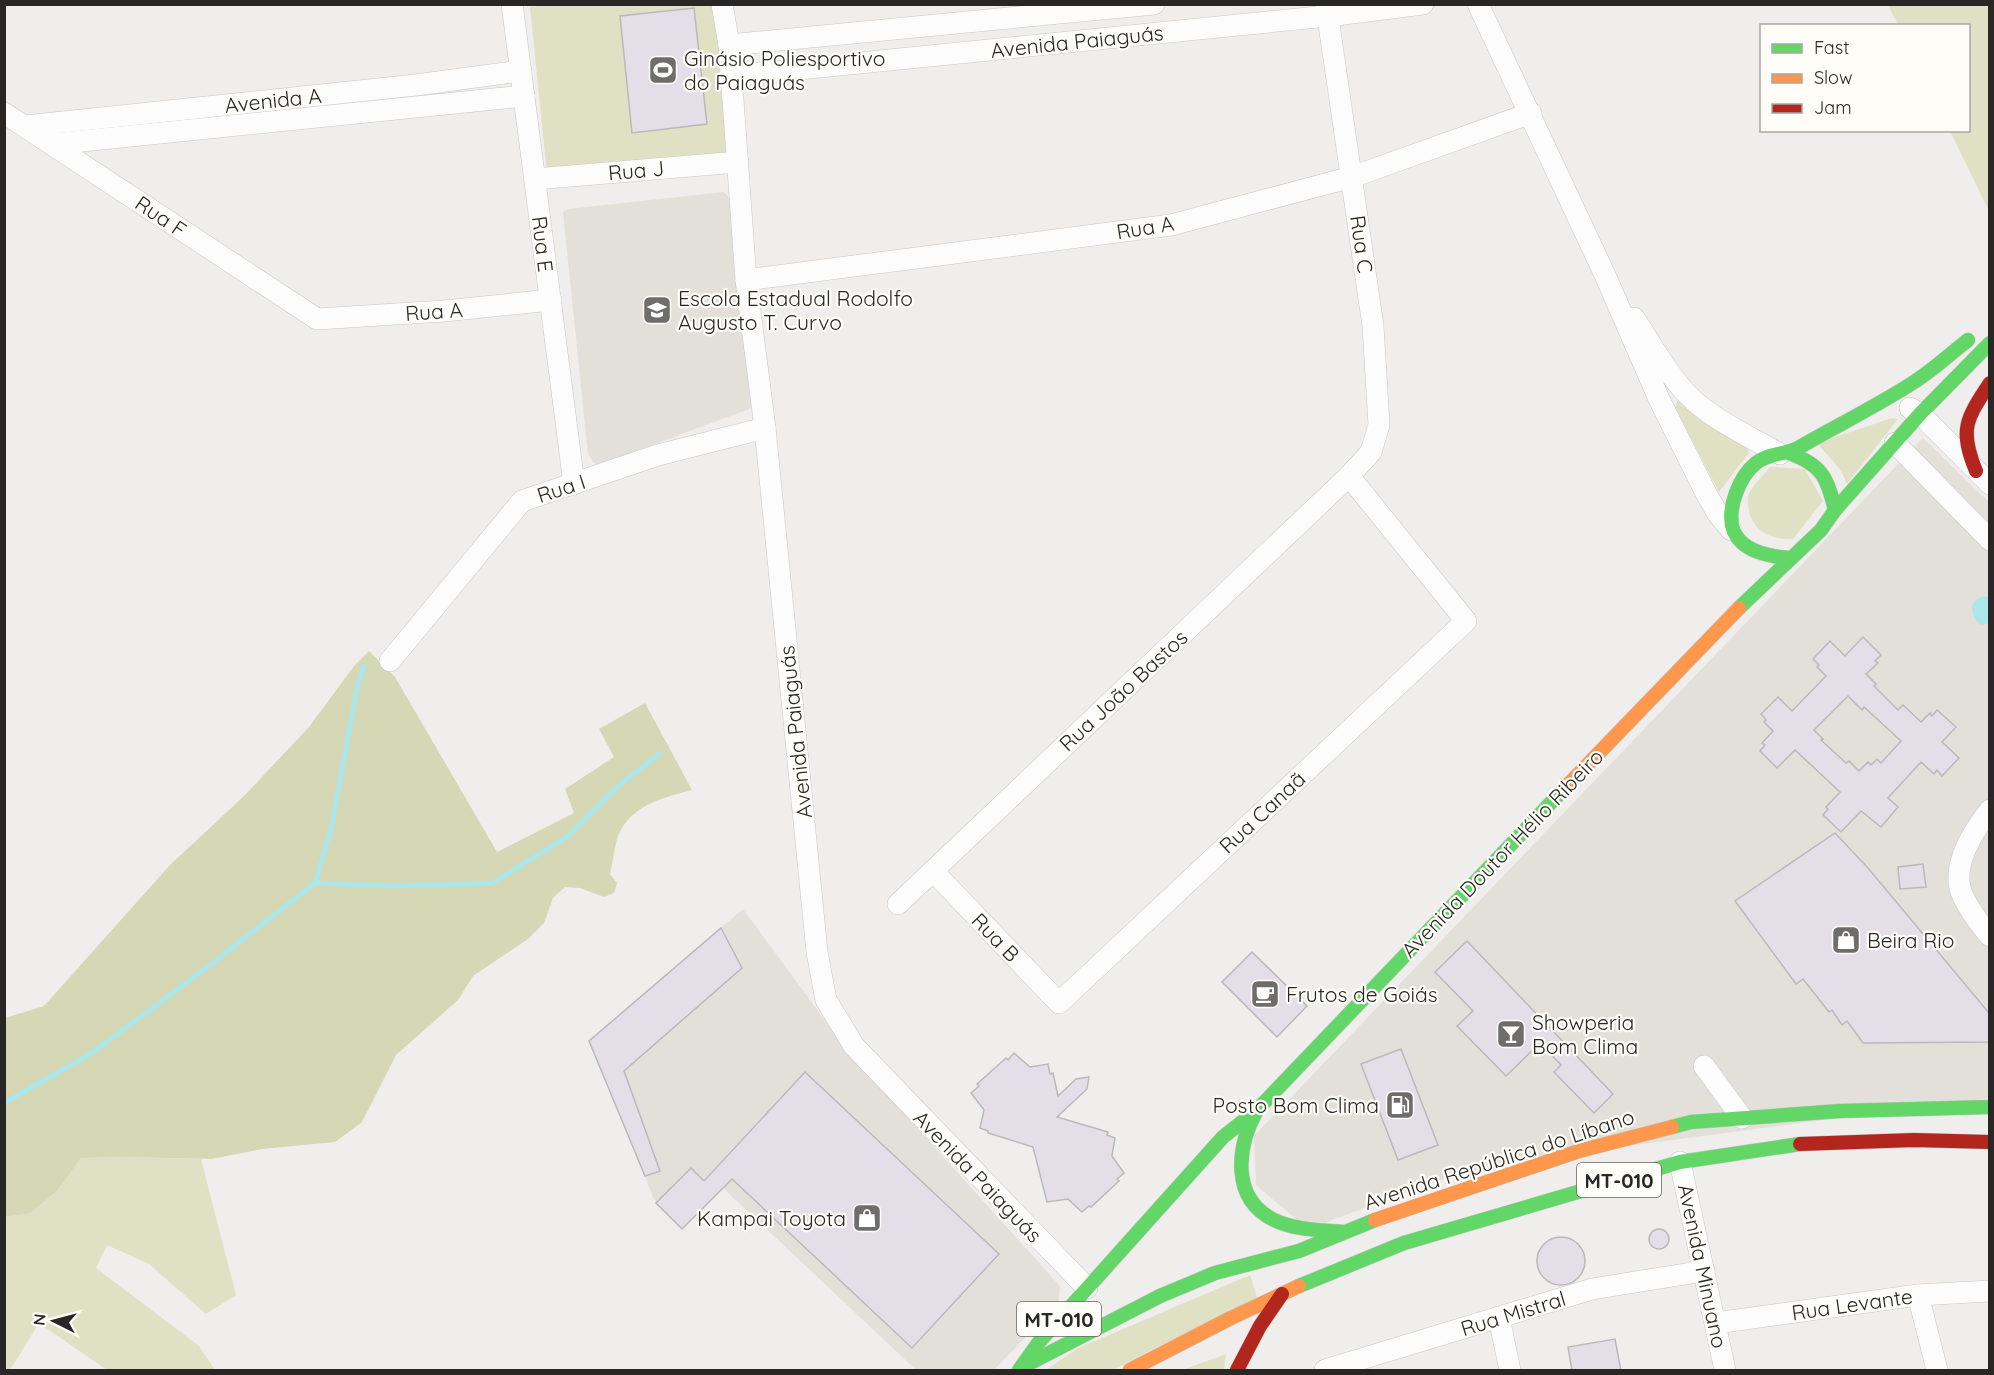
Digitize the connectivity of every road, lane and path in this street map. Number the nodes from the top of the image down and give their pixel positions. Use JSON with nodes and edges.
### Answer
{"nodes":[{"id":1,"x":512,"y":4,"type":"edge"},
{"id":2,"x":722,"y":4,"type":"edge"},
{"id":3,"x":1154,"y":4,"type":"edge"},
{"id":4,"x":1423,"y":4,"type":"edge"},
{"id":5,"x":1478,"y":4,"type":"edge"},
{"id":6,"x":1327,"y":10,"type":"edge"},
{"id":7,"x":729,"y":45,"type":"junction"},
{"id":8,"x":521,"y":71,"type":"junction"},
{"id":9,"x":730,"y":76,"type":"junction"},
{"id":10,"x":524,"y":96,"type":"junction"},
{"id":11,"x":4,"y":113,"type":"edge"},
{"id":12,"x":1531,"y":113,"type":"junction"},
{"id":13,"x":25,"y":126,"type":"junction"},
{"id":14,"x":53,"y":144,"type":"junction"},
{"id":15,"x":738,"y":162,"type":"junction"},
{"id":16,"x":1352,"y":177,"type":"junction"},
{"id":17,"x":535,"y":179,"type":"junction"},
{"id":18,"x":1605,"y":275,"type":"junction"},
{"id":19,"x":746,"y":280,"type":"junction"},
{"id":20,"x":550,"y":300,"type":"junction"},
{"id":21,"x":317,"y":319,"type":"joint"},
{"id":22,"x":1980,"y":329,"type":"dead end"},
{"id":23,"x":1989,"y":343,"type":"edge"},
{"id":24,"x":1989,"y":383,"type":"edge"},
{"id":25,"x":1881,"y":401,"type":"junction"},
{"id":26,"x":1920,"y":414,"type":"junction"},
{"id":27,"x":765,"y":428,"type":"junction"},
{"id":28,"x":1895,"y":443,"type":"junction"},
{"id":29,"x":1784,"y":453,"type":"junction"},
{"id":30,"x":1349,"y":476,"type":"junction"},
{"id":31,"x":1983,"y":477,"type":"edge"},
{"id":32,"x":574,"y":483,"type":"junction"},
{"id":33,"x":1836,"y":510,"type":"junction"},
{"id":34,"x":1989,"y":540,"type":"edge"},
{"id":35,"x":1736,"y":541,"type":"junction"},
{"id":36,"x":1790,"y":558,"type":"junction"},
{"id":37,"x":1734,"y":593,"type":"dead end"},
{"id":38,"x":1724,"y":622,"type":"junction"},
{"id":39,"x":390,"y":661,"type":"dead end"},
{"id":40,"x":1989,"y":810,"type":"edge"},
{"id":41,"x":933,"y":870,"type":"junction"},
{"id":42,"x":898,"y":904,"type":"dead end"},
{"id":43,"x":1989,"y":936,"type":"edge"},
{"id":44,"x":1059,"y":1003,"type":"joint"},
{"id":45,"x":1704,"y":1066,"type":"dead end"},
{"id":46,"x":1989,"y":1107,"type":"edge"},
{"id":47,"x":1257,"y":1110,"type":"junction"},
{"id":48,"x":1742,"y":1118,"type":"junction"},
{"id":49,"x":1989,"y":1142,"type":"edge"},
{"id":50,"x":1680,"y":1162,"type":"junction"},
{"id":51,"x":1345,"y":1232,"type":"junction"},
{"id":52,"x":1704,"y":1271,"type":"junction"},
{"id":53,"x":1087,"y":1288,"type":"junction"},
{"id":54,"x":1989,"y":1291,"type":"edge"},
{"id":55,"x":1282,"y":1294,"type":"junction"},
{"id":56,"x":1918,"y":1295,"type":"junction"},
{"id":57,"x":1499,"y":1318,"type":"junction"},
{"id":58,"x":1716,"y":1323,"type":"junction"},
{"id":59,"x":1021,"y":1369,"type":"edge"},
{"id":60,"x":1130,"y":1371,"type":"edge"},
{"id":61,"x":1237,"y":1371,"type":"edge"},
{"id":62,"x":1325,"y":1371,"type":"edge"},
{"id":63,"x":1510,"y":1371,"type":"edge"},
{"id":64,"x":1725,"y":1371,"type":"edge"},
{"id":65,"x":1937,"y":1371,"type":"edge"}],
"edges":[{"from":1,"to":8,"type":"street","name":"Rua E"},
{"from":2,"to":7,"type":"street","name":"Avenida Paiaguás"},
{"from":3,"to":7,"type":"street","name":"Avenida Paiaguás"},
{"from":4,"to":6,"type":"street","name":"Avenida Paiaguás"},
{"from":5,"to":12,"type":"street"},
{"from":6,"to":9,"type":"street","name":"Avenida Paiaguás"},
{"from":6,"to":16,"type":"street","name":"Rua C"},
{"from":7,"to":9,"type":"street","name":"Avenida Paiaguás"},
{"from":8,"to":10,"type":"street","name":"Rua E"},
{"from":8,"to":13,"type":"street","name":"Avenida A"},
{"from":9,"to":15,"type":"street","name":"Avenida Paiaguás"},
{"from":10,"to":14,"type":"street","name":"Avenida A"},
{"from":10,"to":17,"type":"street","name":"Rua E"},
{"from":11,"to":13,"type":"street","name":"Rua F"},
{"from":12,"to":16,"type":"street","name":"Rua A"},
{"from":12,"to":18,"type":"street"},
{"from":13,"to":14,"type":"street","name":"Rua F"},
{"from":14,"to":21,"type":"street","name":"Rua F"},
{"from":15,"to":17,"type":"street","name":"Rua J"},
{"from":15,"to":19,"type":"street","name":"Avenida Paiaguás"},
{"from":16,"to":19,"type":"street","name":"Rua A"},
{"from":16,"to":30,"type":"street","name":"Rua C"},
{"from":17,"to":20,"type":"street","name":"Rua E"},
{"from":18,"to":29,"type":"street"},
{"from":18,"to":35,"type":"street"},
{"from":19,"to":27,"type":"street","name":"Avenida Paiaguás"},
{"from":20,"to":21,"type":"street","name":"Rua A"},
{"from":20,"to":32,"type":"street","name":"Rua E"},
{"from":22,"to":25,"type":"main road"},
{"from":23,"to":26,"type":"main road","name":"Avenida Doutor Hélio Ribeiro"},
{"from":24,"to":31,"type":"main road"},
{"from":25,"to":26,"type":"street"},
{"from":25,"to":29,"type":"main road"},
{"from":26,"to":28,"type":"main road","name":"Avenida Doutor Hélio Ribeiro"},
{"from":26,"to":31,"type":"street"},
{"from":27,"to":32,"type":"street","name":"Rua I"},
{"from":27,"to":53,"type":"street","name":"Avenida Paiaguás"},
{"from":28,"to":33,"type":"main road","name":"Avenida Doutor Hélio Ribeiro"},
{"from":28,"to":34,"type":"street"},
{"from":29,"to":33,"type":"main road"},
{"from":29,"to":35,"type":"main road"},
{"from":30,"to":41,"type":"street","name":"Rua João Bastos"},
{"from":30,"to":44,"type":"street","name":"Rua Canaã"},
{"from":32,"to":39,"type":"street","name":"Rua I"},
{"from":33,"to":36,"type":"main road","name":"Avenida Doutor Hélio Ribeiro"},
{"from":35,"to":36,"type":"main road"},
{"from":36,"to":38,"type":"main road","name":"Avenida Doutor Hélio Ribeiro"},
{"from":37,"to":38,"type":"main road","name":"Avenida Doutor Hélio Ribeiro"},
{"from":38,"to":47,"type":"main road","name":"Avenida Doutor Hélio Ribeiro"},
{"from":40,"to":43,"type":"street"},
{"from":41,"to":42,"type":"street","name":"Rua João Bastos"},
{"from":41,"to":44,"type":"street","name":"Rua B"},
{"from":45,"to":48,"type":"street"},
{"from":46,"to":48,"type":"main road","name":"Avenida República do Líbano","number":"MT-010"},
{"from":47,"to":51,"type":"main road","number":"MT-010"},
{"from":47,"to":53,"type":"main road","number":"MT-010"},
{"from":48,"to":51,"type":"main road","name":"Avenida República do Líbano","number":"MT-010"},
{"from":49,"to":50,"type":"main road","number":"MT-010"},
{"from":50,"to":52,"type":"street","name":"Avenida Minuano"},
{"from":50,"to":55,"type":"main road","number":"MT-010"},
{"from":51,"to":59,"type":"main road","name":"Avenida República do Líbano"},
{"from":52,"to":57,"type":"street","name":"Rua Mistral"},
{"from":52,"to":58,"type":"street","name":"Avenida Minuano"},
{"from":53,"to":59,"type":"main road","number":"MT-010"},
{"from":54,"to":56,"type":"street","name":"Rua Levante"},
{"from":55,"to":60,"type":"main road","number":"MT-010"},
{"from":55,"to":61,"type":"main road"},
{"from":56,"to":58,"type":"street","name":"Rua Levante"},
{"from":56,"to":65,"type":"street"},
{"from":57,"to":62,"type":"street","name":"Rua Mistral"},
{"from":57,"to":63,"type":"street"},
{"from":58,"to":64,"type":"street","name":"Avenida Minuano"}]}
